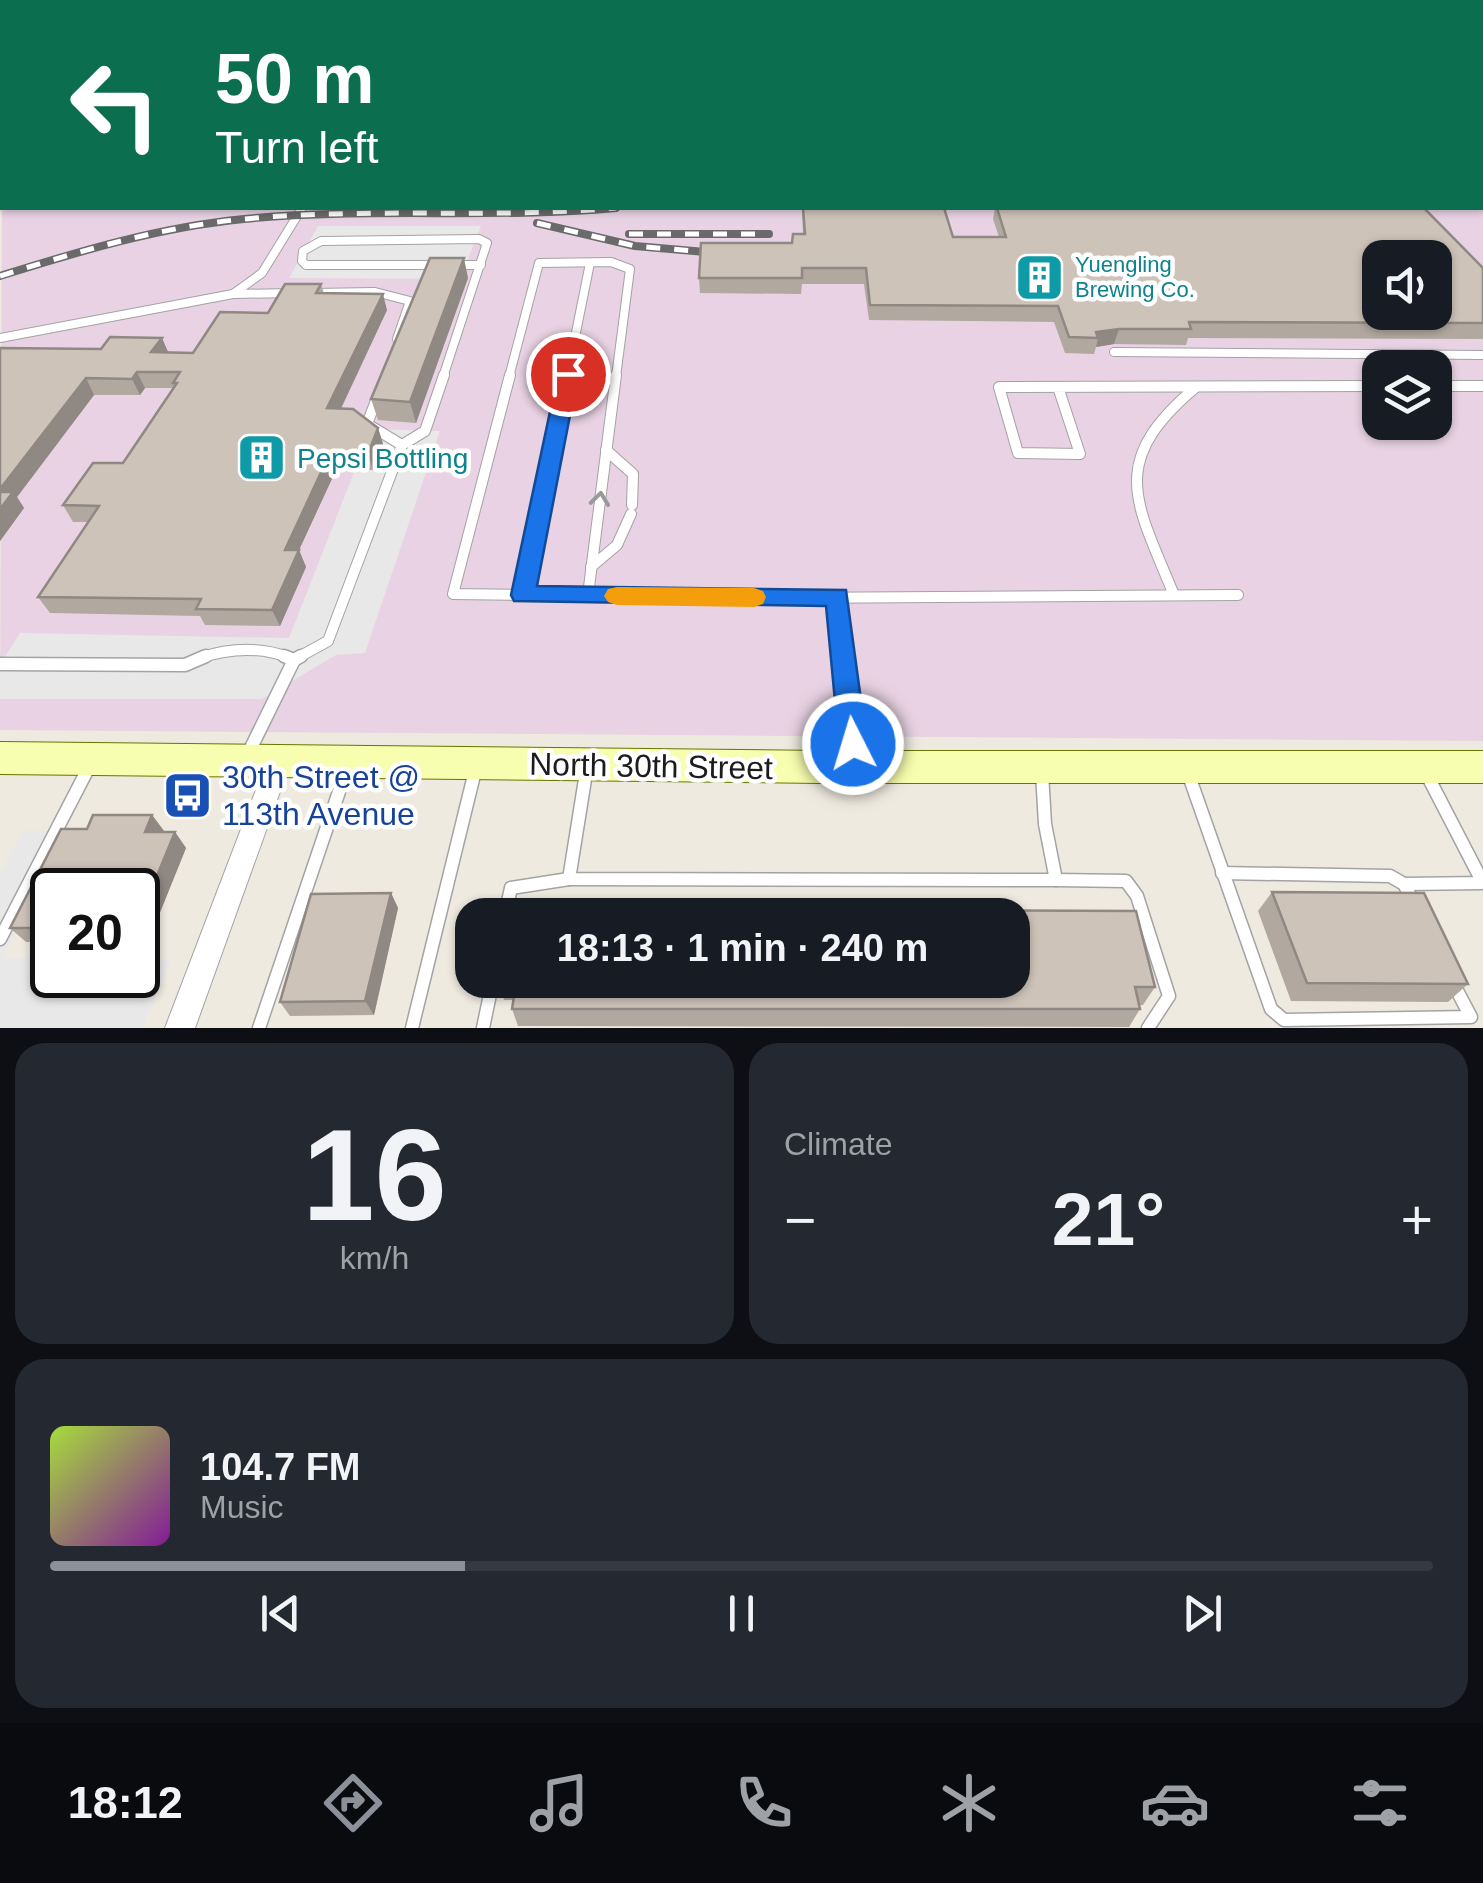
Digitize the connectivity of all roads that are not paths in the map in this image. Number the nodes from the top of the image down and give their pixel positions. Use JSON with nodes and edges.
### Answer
{"nodes":[{"id":1,"x":301,"y":210,"type":"edge"},
{"id":2,"x":590,"y":263,"type":"junction"},
{"id":3,"x":481,"y":265,"type":"junction"},
{"id":4,"x":234,"y":294,"type":"junction"},
{"id":5,"x":0,"y":338,"type":"edge"},
{"id":6,"x":1114,"y":352,"type":"dead end"},
{"id":7,"x":392,"y":354,"type":"edge"},
{"id":8,"x":1483,"y":356,"type":"edge"},
{"id":9,"x":1362,"y":386,"type":"edge"},
{"id":10,"x":1452,"y":386,"type":"edge"},
{"id":11,"x":1483,"y":386,"type":"edge"},
{"id":12,"x":1058,"y":387,"type":"junction"},
{"id":13,"x":1197,"y":387,"type":"junction"},
{"id":14,"x":380,"y":389,"type":"edge"},
{"id":15,"x":402,"y":445,"type":"junction"},
{"id":16,"x":606,"y":450,"type":"junction"},
{"id":17,"x":591,"y":567,"type":"junction"},
{"id":18,"x":523,"y":595,"type":"junction"},
{"id":19,"x":1174,"y":595,"type":"junction"},
{"id":20,"x":588,"y":596,"type":"junction"},
{"id":21,"x":1238,"y":596,"type":"dead end"},
{"id":22,"x":837,"y":597,"type":"junction"},
{"id":23,"x":294,"y":660,"type":"junction"},
{"id":24,"x":0,"y":664,"type":"edge"},
{"id":25,"x":1,"y":760,"type":"edge"},
{"id":26,"x":93,"y":760,"type":"junction"},
{"id":27,"x":262,"y":762,"type":"junction"},
{"id":28,"x":349,"y":762,"type":"junction"},
{"id":29,"x":477,"y":764,"type":"junction"},
{"id":30,"x":587,"y":765,"type":"junction"},
{"id":31,"x":854,"y":767,"type":"junction"},
{"id":32,"x":1042,"y":767,"type":"junction"},
{"id":33,"x":1186,"y":767,"type":"junction"},
{"id":34,"x":1423,"y":767,"type":"junction"},
{"id":35,"x":1483,"y":767,"type":"edge"},
{"id":36,"x":1222,"y":873,"type":"junction"},
{"id":37,"x":570,"y":880,"type":"junction"},
{"id":38,"x":1056,"y":880,"type":"junction"},
{"id":39,"x":1404,"y":884,"type":"junction"},
{"id":40,"x":508,"y":898,"type":"edge"},
{"id":41,"x":1421,"y":917,"type":"edge"},
{"id":42,"x":0,"y":939,"type":"edge"},
{"id":43,"x":1446,"y":968,"type":"edge"},
{"id":44,"x":490,"y":998,"type":"edge"},
{"id":45,"x":180,"y":1028,"type":"edge"},
{"id":46,"x":260,"y":1028,"type":"edge"},
{"id":47,"x":412,"y":1028,"type":"edge"},
{"id":48,"x":484,"y":1028,"type":"edge"},
{"id":49,"x":1148,"y":1028,"type":"edge"}],
"edges":[{"from":1,"to":4,"type":"lane"},
{"from":2,"to":16,"type":"lane"},
{"from":2,"to":18,"type":"lane"},
{"from":2,"to":18,"type":"lane"},
{"from":3,"to":3,"type":"lane"},
{"from":3,"to":15,"type":"lane"},
{"from":4,"to":5,"type":"lane"},
{"from":4,"to":7,"type":"lane"},
{"from":6,"to":8,"type":"lane"},
{"from":9,"to":13,"type":"lane"},
{"from":10,"to":11,"type":"lane"},
{"from":12,"to":12,"type":"lane"},
{"from":12,"to":13,"type":"lane"},
{"from":13,"to":19,"type":"lane"},
{"from":14,"to":15,"type":"lane"},
{"from":15,"to":23,"type":"lane"},
{"from":17,"to":16,"type":"lane","one_way":true},
{"from":16,"to":17,"type":"lane"},
{"from":17,"to":20,"type":"lane"},
{"from":18,"to":20,"type":"lane"},
{"from":19,"to":21,"type":"lane"},
{"from":19,"to":22,"type":"lane"},
{"from":20,"to":22,"type":"lane"},
{"from":22,"to":31,"type":"lane"},
{"from":23,"to":24,"type":"lane"},
{"from":23,"to":27,"type":"lane"},
{"from":25,"to":26,"type":"main road","name":"North 30th Street"},
{"from":26,"to":27,"type":"main road","name":"North 30th Street"},
{"from":26,"to":42,"type":"lane"},
{"from":27,"to":28,"type":"main road","name":"North 30th Street"},
{"from":27,"to":45,"type":"street"},
{"from":28,"to":29,"type":"main road","name":"North 30th Street"},
{"from":28,"to":46,"type":"lane"},
{"from":29,"to":30,"type":"main road","name":"North 30th Street"},
{"from":29,"to":47,"type":"lane"},
{"from":30,"to":31,"type":"main road","name":"North 30th Street"},
{"from":30,"to":37,"type":"lane"},
{"from":31,"to":32,"type":"main road","name":"North 30th Street"},
{"from":32,"to":33,"type":"main road","name":"North 30th Street"},
{"from":32,"to":38,"type":"lane"},
{"from":33,"to":34,"type":"main road","name":"North 30th Street"},
{"from":33,"to":36,"type":"lane"},
{"from":34,"to":35,"type":"main road","name":"North 30th Street"},
{"from":34,"to":39,"type":"lane"},
{"from":36,"to":39,"type":"lane"},
{"from":36,"to":43,"type":"lane"},
{"from":37,"to":38,"type":"lane"},
{"from":37,"to":40,"type":"lane"},
{"from":38,"to":49,"type":"lane"},
{"from":39,"to":41,"type":"lane"},
{"from":44,"to":48,"type":"lane"}]}
